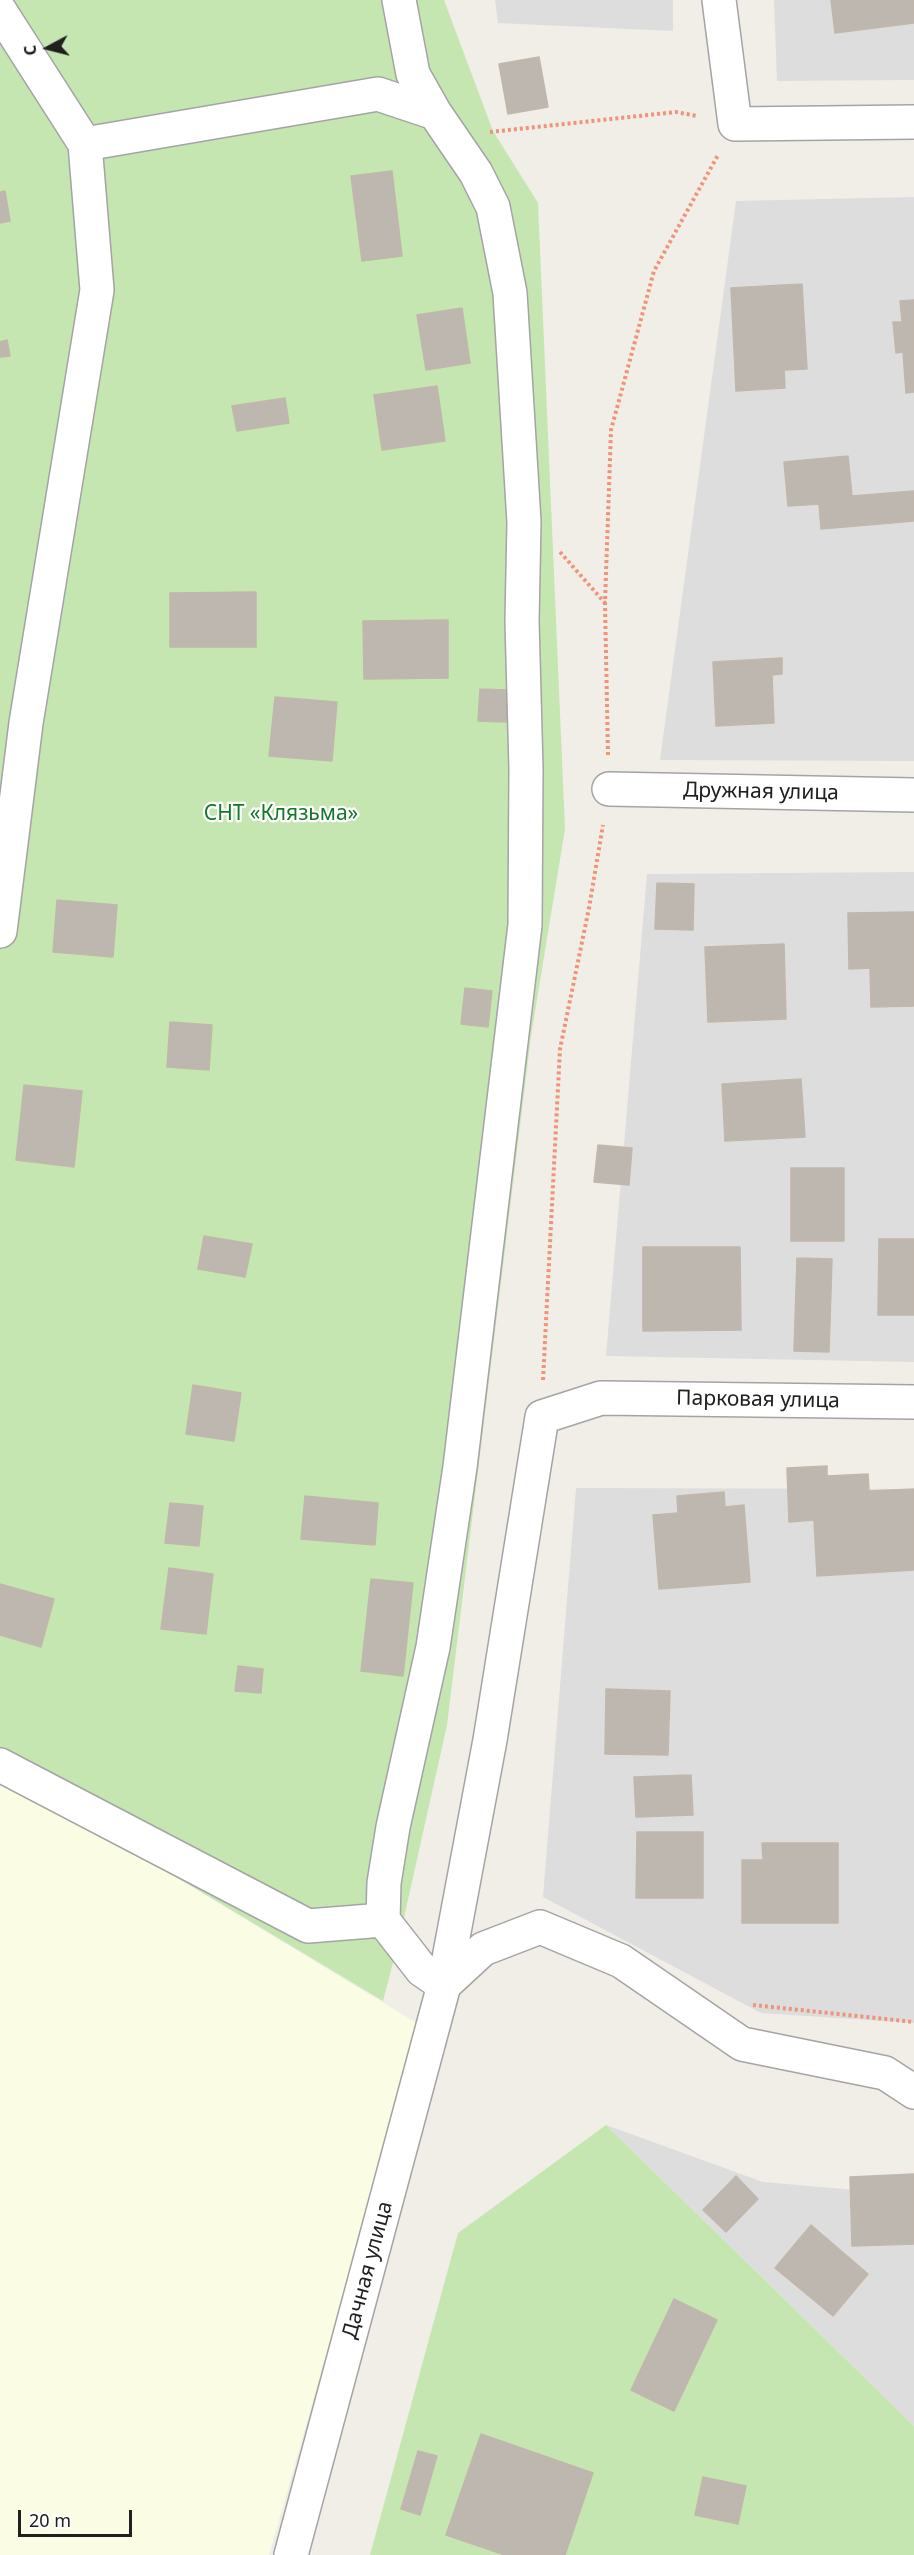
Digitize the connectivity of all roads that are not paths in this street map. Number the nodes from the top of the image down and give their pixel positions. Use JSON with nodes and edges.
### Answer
{"nodes":[{"id":1,"x":399,"y":0,"type":"edge"},
{"id":2,"x":719,"y":0,"type":"edge"},
{"id":3,"x":0,"y":11,"type":"edge"},
{"id":4,"x":435,"y":112,"type":"junction"},
{"id":5,"x":914,"y":123,"type":"edge"},
{"id":6,"x":84,"y":144,"type":"junction"},
{"id":7,"x":609,"y":789,"type":"road end"},
{"id":8,"x":914,"y":795,"type":"edge"},
{"id":9,"x":0,"y":931,"type":"edge"},
{"id":10,"x":914,"y":1402,"type":"edge"},
{"id":11,"x":542,"y":1417,"type":"joint"},
{"id":12,"x":0,"y":1765,"type":"edge"},
{"id":13,"x":383,"y":1920,"type":"junction"},
{"id":14,"x":444,"y":1985,"type":"junction"},
{"id":15,"x":914,"y":2092,"type":"edge"},
{"id":16,"x":291,"y":2555,"type":"edge"}],
"edges":[{"from":1,"to":4,"type":"street"},
{"from":2,"to":5,"type":"street"},
{"from":3,"to":6,"type":"street"},
{"from":4,"to":6,"type":"street"},
{"from":4,"to":13,"type":"street"},
{"from":6,"to":9,"type":"street"},
{"from":7,"to":8,"type":"street","name":"Дружная улица"},
{"from":10,"to":11,"type":"street","name":"Парковая улица"},
{"from":11,"to":14,"type":"street","name":"Дачная улица"},
{"from":12,"to":13,"type":"street"},
{"from":13,"to":14,"type":"street"},
{"from":14,"to":15,"type":"street"},
{"from":14,"to":16,"type":"street","name":"Дачная улица"}]}
